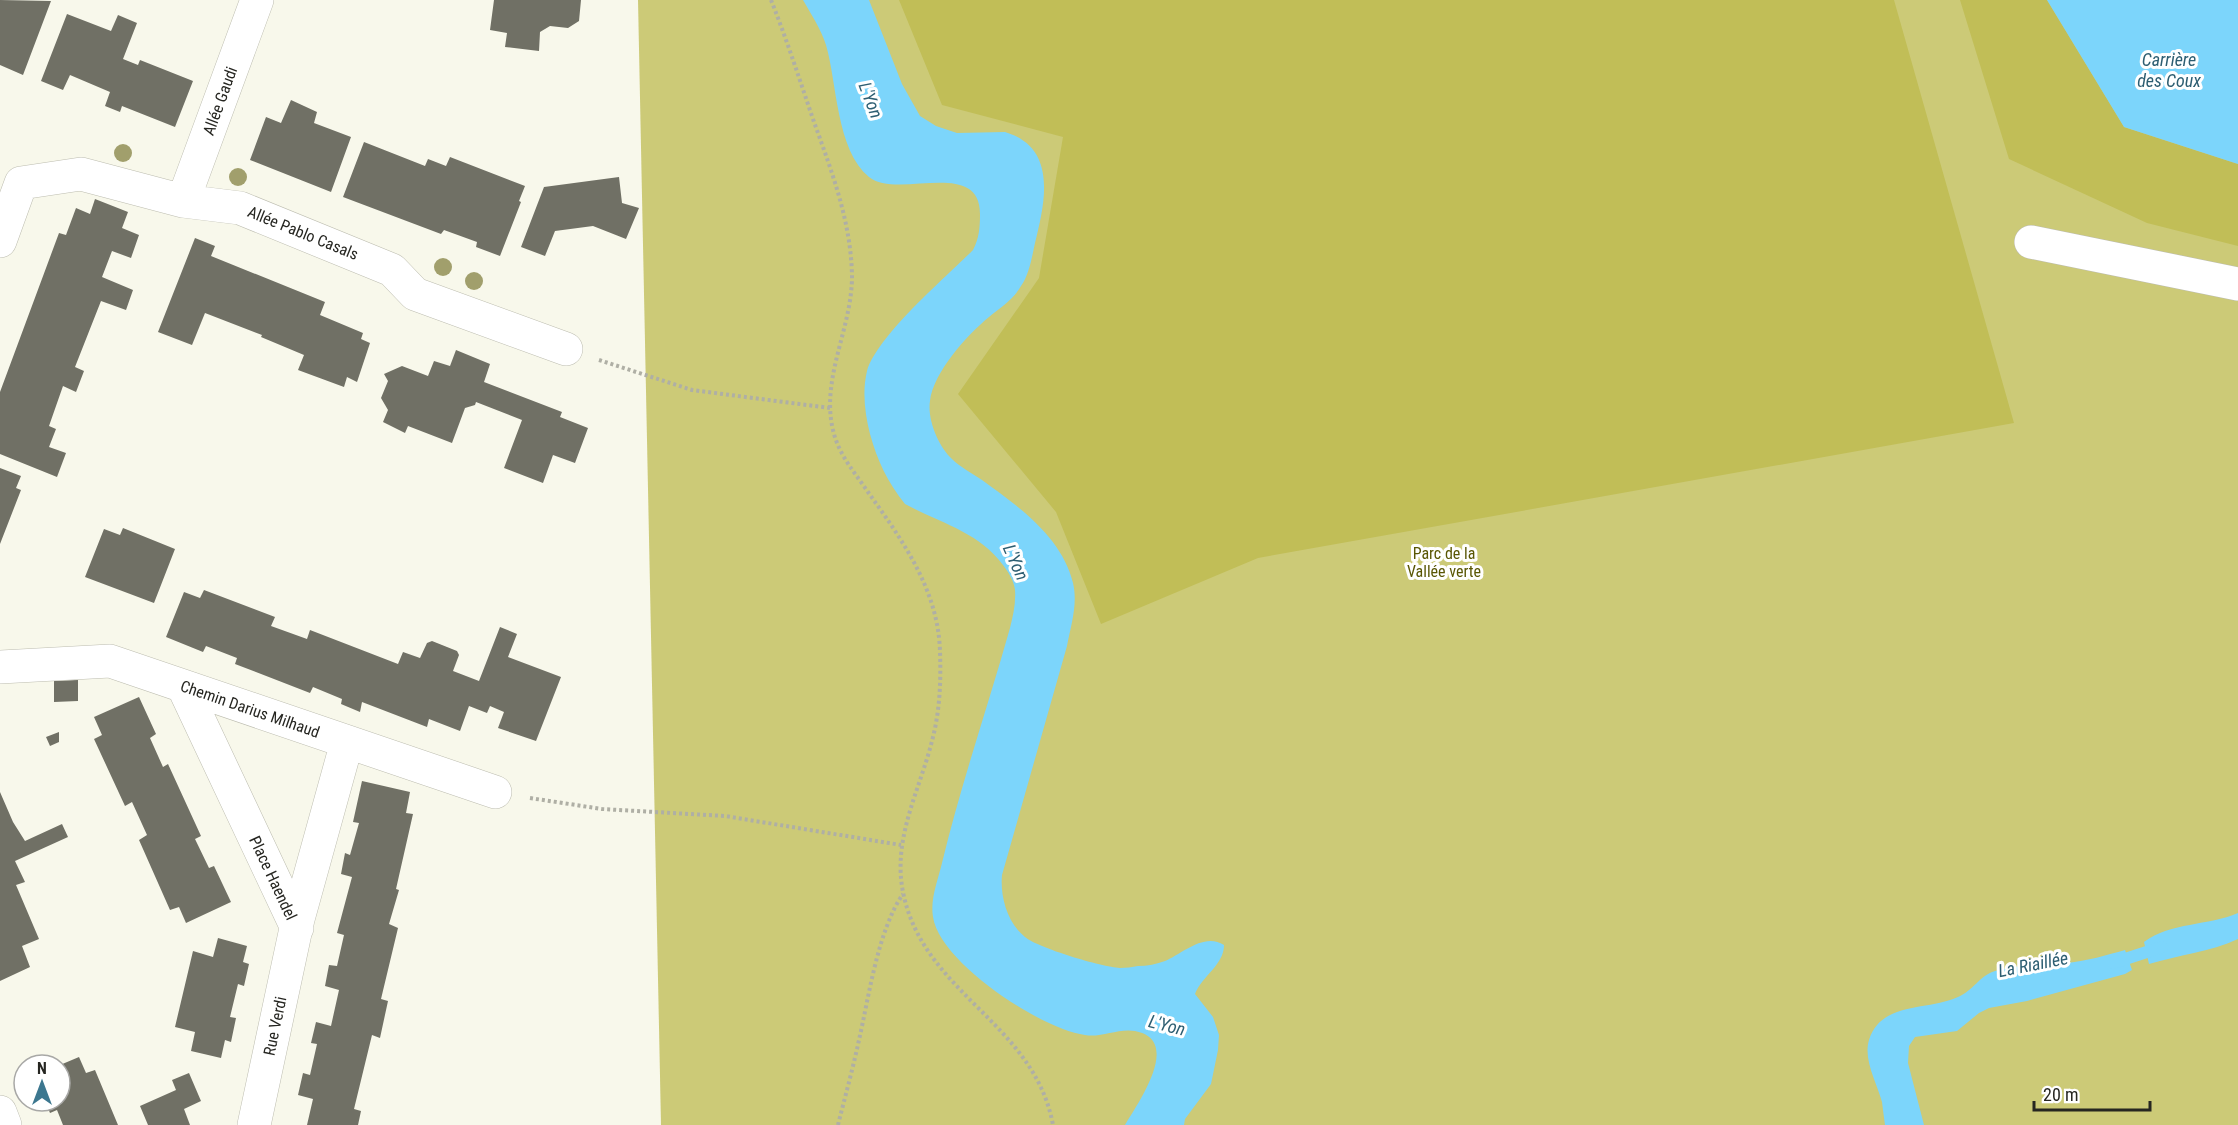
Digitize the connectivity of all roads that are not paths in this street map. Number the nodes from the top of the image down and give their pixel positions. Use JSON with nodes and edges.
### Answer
{"nodes":[{"id":1,"x":257,"y":0,"type":"edge"},
{"id":2,"x":10,"y":175,"type":"edge"},
{"id":3,"x":183,"y":201,"type":"junction"},
{"id":4,"x":0,"y":241,"type":"edge"},
{"id":5,"x":2031,"y":242,"type":"dead end"},
{"id":6,"x":2238,"y":284,"type":"edge"},
{"id":7,"x":566,"y":349,"type":"road end"},
{"id":8,"x":0,"y":667,"type":"edge"},
{"id":9,"x":183,"y":686,"type":"junction"},
{"id":10,"x":347,"y":742,"type":"junction"},
{"id":11,"x":495,"y":792,"type":"road end"},
{"id":12,"x":297,"y":928,"type":"junction"},
{"id":13,"x":0,"y":1112,"type":"edge"},
{"id":14,"x":5,"y":1125,"type":"edge"},
{"id":15,"x":254,"y":1125,"type":"edge"}],
"edges":[{"from":1,"to":3,"type":"street","name":"Allée Gaudi"},
{"from":2,"to":3,"type":"street","name":"Allée Pablo Casals"},
{"from":2,"to":4,"type":"street"},
{"from":3,"to":7,"type":"street","name":"Allée Pablo Casals"},
{"from":5,"to":6,"type":"street"},
{"from":8,"to":9,"type":"street","name":"Chemin Darius Milhaud"},
{"from":9,"to":10,"type":"street","name":"Chemin Darius Milhaud"},
{"from":9,"to":12,"type":"street","name":"Place Haendel"},
{"from":10,"to":11,"type":"street","name":"Chemin Darius Milhaud"},
{"from":10,"to":12,"type":"street","name":"Place Haendel"},
{"from":12,"to":15,"type":"street","name":"Rue Verdi"},
{"from":13,"to":14,"type":"street"}]}
